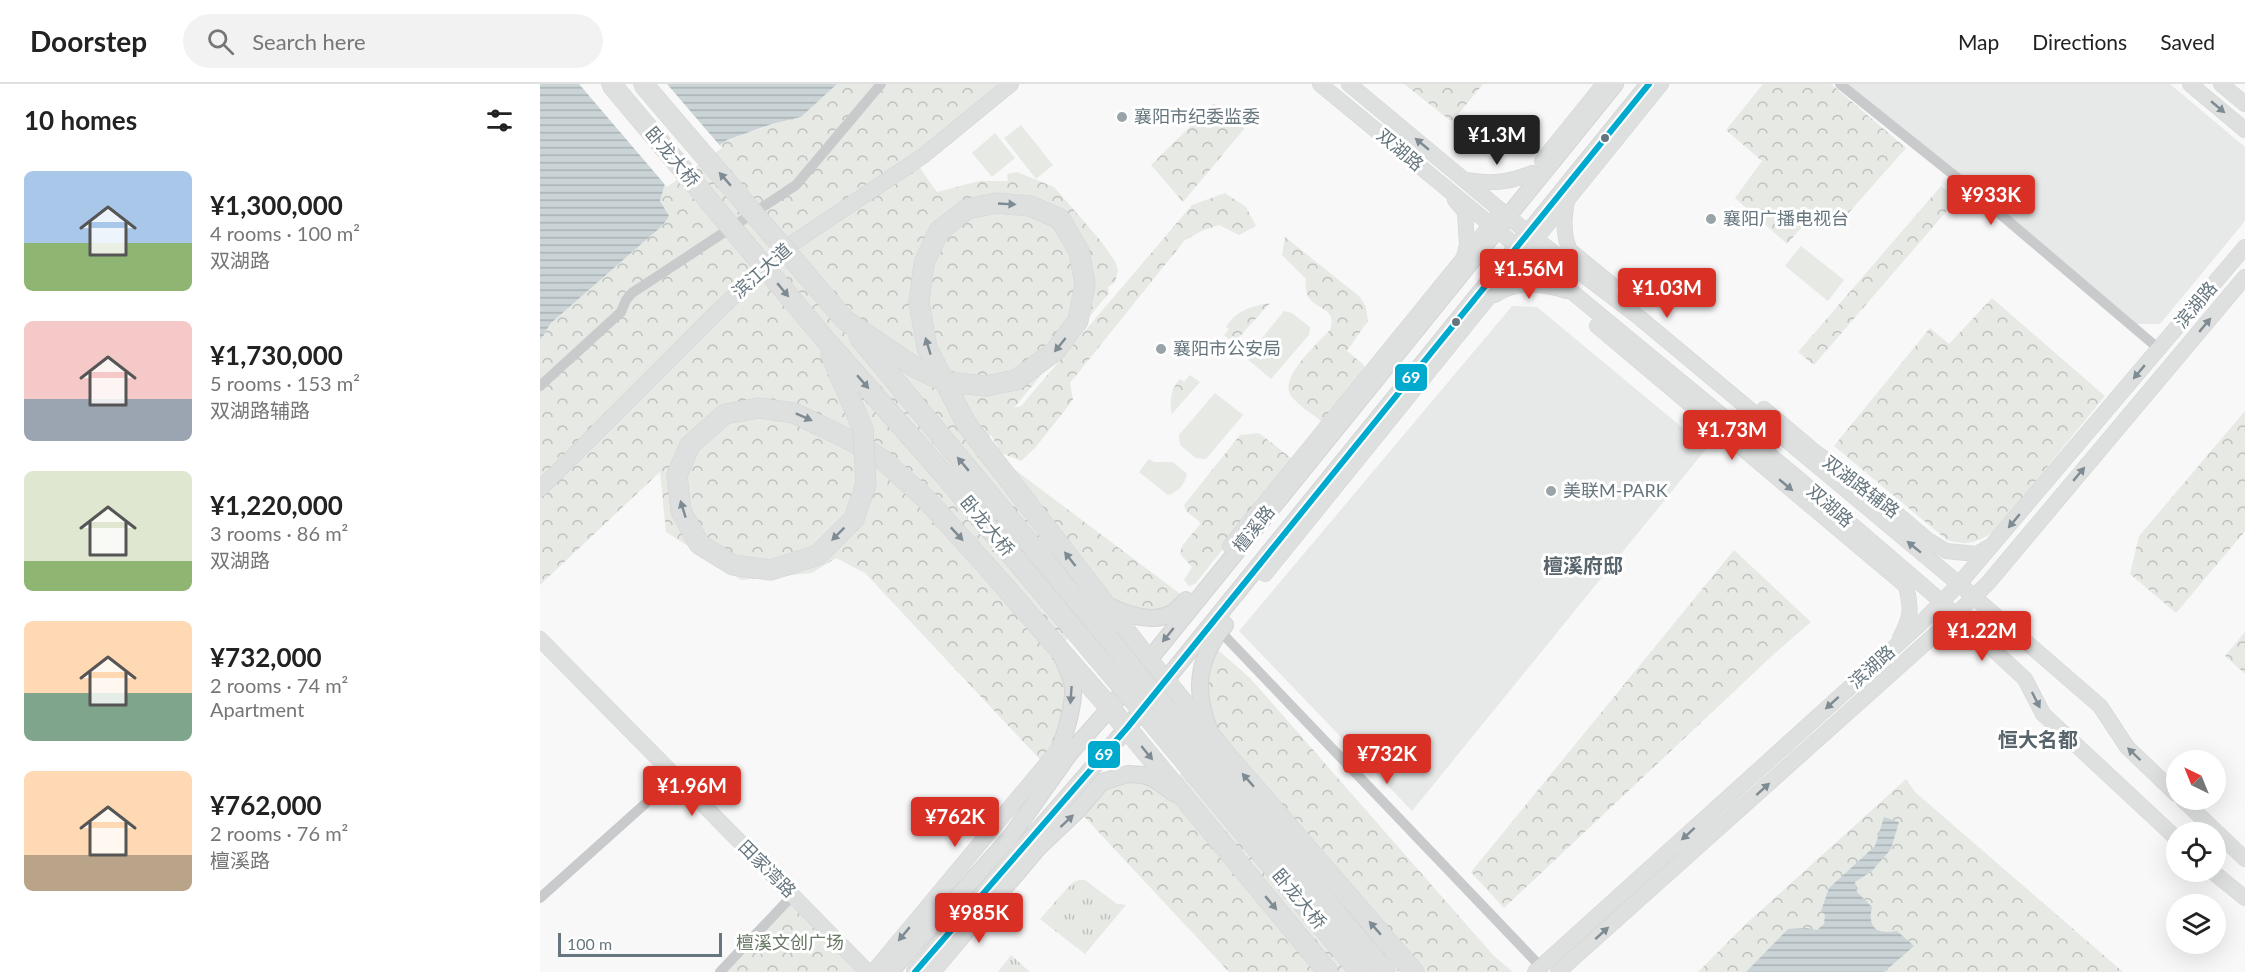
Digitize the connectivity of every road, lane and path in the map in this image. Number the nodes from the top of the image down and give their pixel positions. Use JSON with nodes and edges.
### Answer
{"nodes":[{"id":1,"x":611,"y":84,"type":"edge"},
{"id":2,"x":643,"y":84,"type":"edge"},
{"id":3,"x":881,"y":84,"type":"edge"},
{"id":4,"x":1011,"y":84,"type":"edge"},
{"id":5,"x":1320,"y":84,"type":"edge"},
{"id":6,"x":1349,"y":84,"type":"edge"},
{"id":7,"x":1604,"y":84,"type":"edge"},
{"id":8,"x":1615,"y":84,"type":"edge"},
{"id":9,"x":1649,"y":84,"type":"edge"},
{"id":10,"x":1661,"y":84,"type":"edge"},
{"id":11,"x":1840,"y":84,"type":"edge"},
{"id":12,"x":2190,"y":84,"type":"edge"},
{"id":13,"x":2221,"y":84,"type":"edge"},
{"id":14,"x":2245,"y":104,"type":"edge"},
{"id":15,"x":2245,"y":130,"type":"edge"},
{"id":16,"x":1532,"y":173,"type":"junction"},
{"id":17,"x":1464,"y":180,"type":"junction"},
{"id":18,"x":1444,"y":186,"type":"junction"},
{"id":19,"x":1568,"y":199,"type":"junction"},
{"id":20,"x":1505,"y":213,"type":"junction"},
{"id":21,"x":1493,"y":227,"type":"junction"},
{"id":22,"x":1532,"y":236,"type":"junction"},
{"id":23,"x":2245,"y":247,"type":"edge"},
{"id":24,"x":1569,"y":249,"type":"junction"},
{"id":25,"x":1521,"y":250,"type":"junction"},
{"id":26,"x":1463,"y":265,"type":"junction"},
{"id":27,"x":1583,"y":275,"type":"junction"},
{"id":28,"x":2245,"y":277,"type":"edge"},
{"id":29,"x":1548,"y":286,"type":"junction"},
{"id":30,"x":1571,"y":292,"type":"junction"},
{"id":31,"x":1486,"y":302,"type":"junction"},
{"id":32,"x":845,"y":320,"type":"junction"},
{"id":33,"x":824,"y":338,"type":"junction"},
{"id":34,"x":2159,"y":349,"type":"junction"},
{"id":35,"x":540,"y":386,"type":"edge"},
{"id":36,"x":540,"y":489,"type":"edge"},
{"id":37,"x":1253,"y":531,"type":"junction"},
{"id":38,"x":1996,"y":542,"type":"junction"},
{"id":39,"x":1230,"y":546,"type":"junction"},
{"id":40,"x":1272,"y":549,"type":"junction"},
{"id":41,"x":1265,"y":574,"type":"junction"},
{"id":42,"x":1959,"y":584,"type":"junction"},
{"id":43,"x":1974,"y":597,"type":"junction"},
{"id":44,"x":1942,"y":602,"type":"junction"},
{"id":45,"x":1107,"y":605,"type":"junction"},
{"id":46,"x":1955,"y":615,"type":"junction"},
{"id":47,"x":1216,"y":627,"type":"junction"},
{"id":48,"x":540,"y":639,"type":"edge"},
{"id":49,"x":1897,"y":645,"type":"junction"},
{"id":50,"x":1057,"y":649,"type":"junction"},
{"id":51,"x":1148,"y":660,"type":"junction"},
{"id":52,"x":1165,"y":682,"type":"junction"},
{"id":53,"x":1110,"y":708,"type":"junction"},
{"id":54,"x":1127,"y":728,"type":"junction"},
{"id":55,"x":1213,"y":740,"type":"junction"},
{"id":56,"x":1063,"y":744,"type":"junction"},
{"id":57,"x":675,"y":777,"type":"junction"},
{"id":58,"x":2166,"y":784,"type":"edge"},
{"id":59,"x":2193,"y":810,"type":"edge"},
{"id":60,"x":1197,"y":812,"type":"junction"},
{"id":61,"x":2166,"y":829,"type":"edge"},
{"id":62,"x":1016,"y":830,"type":"junction"},
{"id":63,"x":2245,"y":859,"type":"edge"},
{"id":64,"x":2224,"y":882,"type":"edge"},
{"id":65,"x":999,"y":894,"type":"junction"},
{"id":66,"x":793,"y":895,"type":"junction"},
{"id":67,"x":540,"y":898,"type":"edge"},
{"id":68,"x":2245,"y":898,"type":"edge"},
{"id":69,"x":968,"y":910,"type":"junction"},
{"id":70,"x":1538,"y":970,"type":"edge"},
{"id":71,"x":720,"y":972,"type":"edge"},
{"id":72,"x":868,"y":972,"type":"edge"},
{"id":73,"x":873,"y":972,"type":"edge"},
{"id":74,"x":890,"y":972,"type":"edge"},
{"id":75,"x":915,"y":972,"type":"edge"},
{"id":76,"x":933,"y":972,"type":"edge"},
{"id":77,"x":1328,"y":972,"type":"edge"},
{"id":78,"x":1360,"y":972,"type":"edge"},
{"id":79,"x":1385,"y":972,"type":"edge"},
{"id":80,"x":1414,"y":972,"type":"edge"},
{"id":81,"x":1558,"y":972,"type":"edge"}],
"edges":[{"from":1,"to":33,"type":"highway","name":"卧龙大桥","one_way":true,"bridge":true},
{"from":32,"to":2,"type":"highway","name":"卧龙大桥","one_way":true,"bridge":true},
{"from":3,"to":35,"type":"street"},
{"from":4,"to":36,"type":"street","name":"滨江大道"},
{"from":5,"to":18,"type":"street","name":"双湖路"},
{"from":17,"to":6,"type":"street","name":"双湖路","one_way":true},
{"from":7,"to":16,"type":"street"},
{"from":8,"to":20,"type":"main road","name":"檀溪路"},
{"from":9,"to":22,"type":"main road","name":"檀溪路"},
{"from":10,"to":19,"type":"street"},
{"from":11,"to":34,"type":"street"},
{"from":12,"to":15,"type":"street","one_way":true},
{"from":13,"to":14,"type":"street"},
{"from":16,"to":17,"type":"street"},
{"from":16,"to":20,"type":"street"},
{"from":17,"to":20,"type":"street","name":"双湖路"},
{"from":18,"to":21,"type":"street","name":"双湖路"},
{"from":18,"to":26,"type":"street"},
{"from":19,"to":22,"type":"street"},
{"from":19,"to":24,"type":"street"},
{"from":20,"to":21,"type":"main road","name":"檀溪路"},
{"from":20,"to":22,"type":"street","name":"双湖路"},
{"from":21,"to":25,"type":"street","name":"双湖路"},
{"from":21,"to":26,"type":"main road","name":"檀溪路"},
{"from":22,"to":25,"type":"main road","name":"檀溪路"},
{"from":22,"to":27,"type":"street","name":"双湖路"},
{"from":23,"to":34,"type":"street","name":"滨湖路"},
{"from":24,"to":27,"type":"street"},
{"from":24,"to":38,"type":"street","name":"双湖路辅路"},
{"from":25,"to":30,"type":"street","name":"双湖路"},
{"from":25,"to":31,"type":"street"},
{"from":25,"to":40,"type":"main road","name":"檀溪路"},
{"from":26,"to":37,"type":"main road","name":"檀溪路"},
{"from":26,"to":39,"type":"street"},
{"from":42,"to":27,"type":"street","name":"双湖路","one_way":true},
{"from":43,"to":28,"type":"street","name":"滨湖路","one_way":true},
{"from":29,"to":30,"type":"street"},
{"from":29,"to":31,"type":"street"},
{"from":29,"to":49,"type":"street","one_way":true},
{"from":30,"to":44,"type":"street","name":"双湖路"},
{"from":31,"to":41,"type":"street"},
{"from":45,"to":32,"type":"highway","one_way":true},
{"from":79,"to":32,"type":"highway","name":"卧龙大桥","one_way":true,"bridge":true},
{"from":33,"to":50,"type":"highway","one_way":true,"bridge":true},
{"from":33,"to":78,"type":"highway","name":"卧龙大桥","one_way":true,"bridge":true},
{"from":34,"to":38,"type":"street","name":"滨湖路","one_way":true},
{"from":37,"to":39,"type":"main road"},
{"from":37,"to":51,"type":"main road","name":"檀溪路","one_way":true},
{"from":38,"to":42,"type":"street","name":"滨湖路"},
{"from":39,"to":45,"type":"main road"},
{"from":40,"to":41,"type":"main road"},
{"from":40,"to":47,"type":"main road","name":"檀溪路"},
{"from":41,"to":47,"type":"main road"},
{"from":42,"to":43,"type":"street","name":"双湖路"},
{"from":42,"to":44,"type":"street","name":"滨湖路"},
{"from":43,"to":46,"type":"street","name":"滨湖路"},
{"from":58,"to":43,"type":"street","name":"双湖路","one_way":true},
{"from":44,"to":46,"type":"street","name":"双湖路"},
{"from":44,"to":49,"type":"street","name":"滨湖路"},
{"from":45,"to":51,"type":"highway"},
{"from":46,"to":61,"type":"street","name":"双湖路","one_way":true},
{"from":81,"to":46,"type":"street","name":"滨湖路","one_way":true},
{"from":47,"to":52,"type":"main road","name":"檀溪路"},
{"from":47,"to":55,"type":"main road"},
{"from":47,"to":70,"type":"street"},
{"from":48,"to":57,"type":"street","name":"田家湾路"},
{"from":49,"to":70,"type":"street","name":"滨湖路","one_way":true},
{"from":50,"to":53,"type":"highway"},
{"from":50,"to":56,"type":"main road","one_way":true},
{"from":51,"to":52,"type":"highway"},
{"from":51,"to":53,"type":"main road","name":"檀溪路"},
{"from":52,"to":54,"type":"main road","name":"檀溪路"},
{"from":52,"to":55,"type":"highway"},
{"from":53,"to":54,"type":"highway"},
{"from":53,"to":62,"type":"main road","name":"檀溪路"},
{"from":54,"to":60,"type":"highway","one_way":true},
{"from":54,"to":69,"type":"main road","name":"檀溪路"},
{"from":80,"to":55,"type":"highway","one_way":true},
{"from":56,"to":62,"type":"main road"},
{"from":56,"to":73,"type":"street","one_way":true},
{"from":57,"to":66,"type":"street","name":"田家湾路"},
{"from":57,"to":67,"type":"street"},
{"from":59,"to":63,"type":"street"},
{"from":65,"to":60,"type":"main road","one_way":true},
{"from":60,"to":77,"type":"highway","one_way":true},
{"from":62,"to":74,"type":"main road","name":"檀溪路"},
{"from":64,"to":68,"type":"street"},
{"from":65,"to":69,"type":"main road"},
{"from":65,"to":76,"type":"street"},
{"from":66,"to":71,"type":"street"},
{"from":66,"to":72,"type":"street","name":"田家湾路"},
{"from":69,"to":75,"type":"main road","name":"檀溪路"}]}
